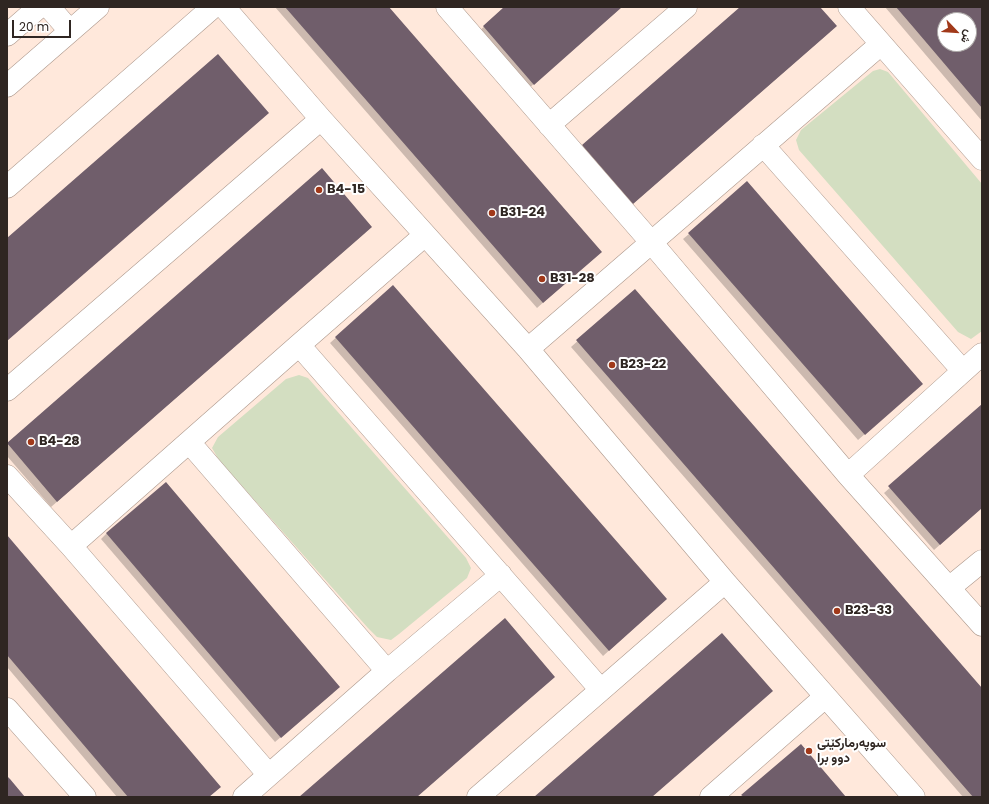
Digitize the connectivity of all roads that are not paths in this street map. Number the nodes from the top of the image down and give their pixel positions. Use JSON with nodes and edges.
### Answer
{"nodes":[{"id":1,"x":39,"y":7,"type":"edge"},
{"id":2,"x":49,"y":7,"type":"edge"},
{"id":3,"x":98,"y":7,"type":"edge"},
{"id":4,"x":213,"y":7,"type":"edge"},
{"id":5,"x":224,"y":7,"type":"edge"},
{"id":6,"x":447,"y":7,"type":"edge"},
{"id":7,"x":686,"y":7,"type":"edge"},
{"id":8,"x":849,"y":7,"type":"edge"},
{"id":9,"x":70,"y":31,"type":"junction"},
{"id":10,"x":7,"y":35,"type":"edge"},
{"id":11,"x":881,"y":44,"type":"junction"},
{"id":12,"x":7,"y":86,"type":"edge"},
{"id":13,"x":321,"y":119,"type":"junction"},
{"id":14,"x":549,"y":125,"type":"junction"},
{"id":15,"x":763,"y":145,"type":"junction"},
{"id":16,"x":982,"y":159,"type":"edge"},
{"id":17,"x":7,"y":187,"type":"edge"},
{"id":18,"x":425,"y":235,"type":"junction"},
{"id":19,"x":650,"y":242,"type":"junction"},
{"id":20,"x":298,"y":345,"type":"junction"},
{"id":21,"x":528,"y":349,"type":"junction"},
{"id":22,"x":982,"y":354,"type":"edge"},
{"id":23,"x":963,"y":371,"type":"junction"},
{"id":24,"x":7,"y":390,"type":"edge"},
{"id":25,"x":189,"y":442,"type":"junction"},
{"id":26,"x":848,"y":475,"type":"junction"},
{"id":27,"x":7,"y":476,"type":"edge"},
{"id":28,"x":71,"y":546,"type":"junction"},
{"id":29,"x":982,"y":561,"type":"edge"},
{"id":30,"x":501,"y":575,"type":"junction"},
{"id":31,"x":725,"y":582,"type":"junction"},
{"id":32,"x":949,"y":588,"type":"junction"},
{"id":33,"x":982,"y":625,"type":"edge"},
{"id":34,"x":387,"y":671,"type":"junction"},
{"id":35,"x":601,"y":690,"type":"junction"},
{"id":36,"x":825,"y":697,"type":"junction"},
{"id":37,"x":7,"y":709,"type":"edge"},
{"id":38,"x":269,"y":775,"type":"junction"},
{"id":39,"x":85,"y":797,"type":"edge"},
{"id":40,"x":244,"y":797,"type":"edge"},
{"id":41,"x":478,"y":797,"type":"edge"},
{"id":42,"x":711,"y":797,"type":"edge"},
{"id":43,"x":914,"y":797,"type":"edge"}],
"edges":[{"from":1,"to":10,"type":"street"},
{"from":2,"to":9,"type":"street"},
{"from":3,"to":9,"type":"street"},
{"from":4,"to":17,"type":"street"},
{"from":5,"to":13,"type":"street"},
{"from":6,"to":14,"type":"street"},
{"from":7,"to":14,"type":"street"},
{"from":8,"to":11,"type":"street"},
{"from":9,"to":12,"type":"street"},
{"from":11,"to":15,"type":"street"},
{"from":11,"to":16,"type":"street"},
{"from":13,"to":18,"type":"street"},
{"from":13,"to":24,"type":"street"},
{"from":14,"to":19,"type":"street"},
{"from":15,"to":19,"type":"street"},
{"from":15,"to":23,"type":"street"},
{"from":18,"to":20,"type":"street"},
{"from":18,"to":21,"type":"street"},
{"from":19,"to":21,"type":"street"},
{"from":19,"to":26,"type":"street"},
{"from":20,"to":25,"type":"street"},
{"from":20,"to":30,"type":"street"},
{"from":21,"to":31,"type":"street"},
{"from":22,"to":23,"type":"street"},
{"from":23,"to":26,"type":"street"},
{"from":25,"to":28,"type":"street"},
{"from":25,"to":34,"type":"street"},
{"from":26,"to":32,"type":"street"},
{"from":27,"to":28,"type":"street"},
{"from":28,"to":38,"type":"street"},
{"from":29,"to":32,"type":"street"},
{"from":30,"to":34,"type":"street"},
{"from":30,"to":35,"type":"street"},
{"from":31,"to":35,"type":"street"},
{"from":31,"to":36,"type":"street"},
{"from":32,"to":33,"type":"street"},
{"from":34,"to":38,"type":"street"},
{"from":35,"to":41,"type":"street"},
{"from":36,"to":42,"type":"street"},
{"from":36,"to":43,"type":"street"},
{"from":37,"to":39,"type":"street"},
{"from":38,"to":40,"type":"street"}]}
